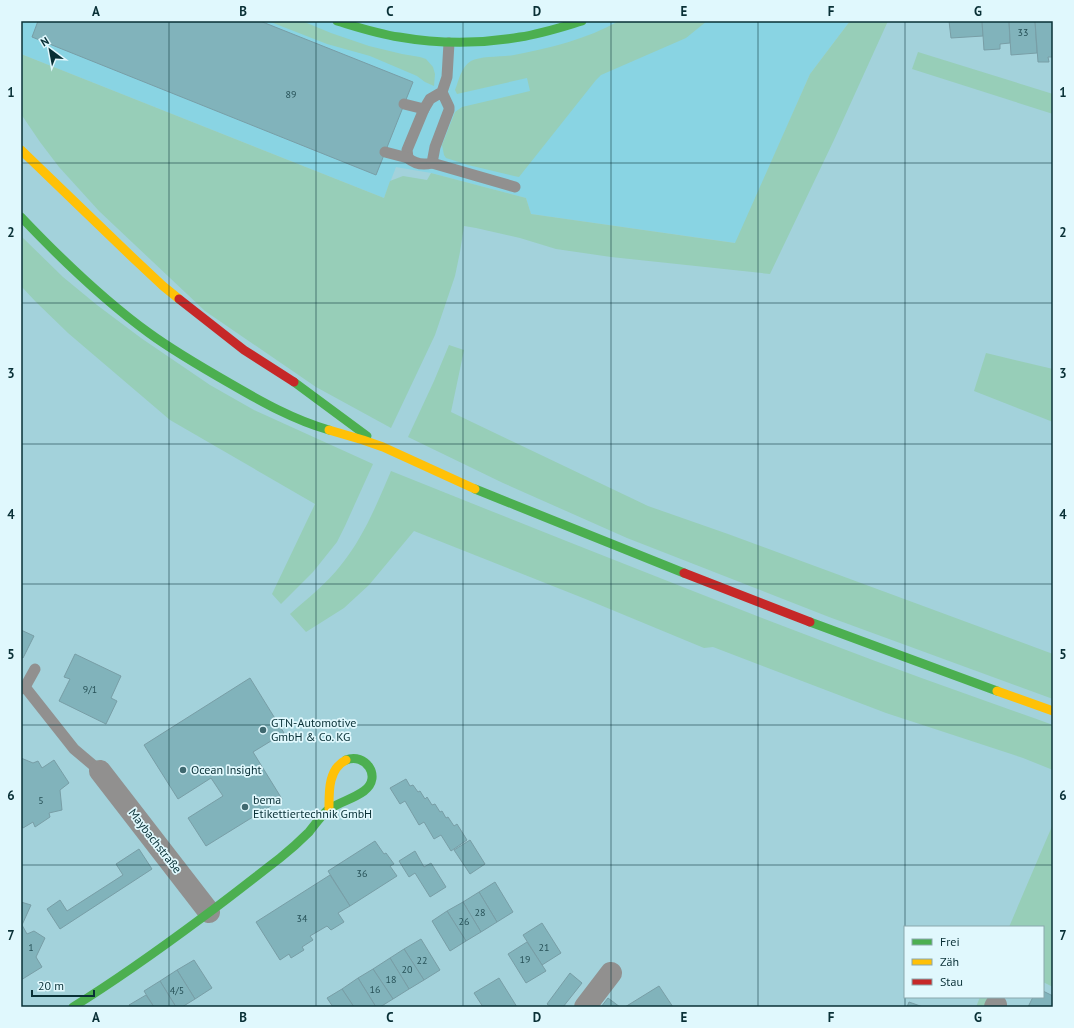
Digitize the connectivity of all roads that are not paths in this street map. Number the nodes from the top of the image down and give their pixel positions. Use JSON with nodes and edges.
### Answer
{"nodes":[{"id":1,"x":337,"y":21,"type":"edge"},
{"id":2,"x":582,"y":21,"type":"edge"},
{"id":3,"x":449,"y":42,"type":"junction"},
{"id":4,"x":442,"y":92,"type":"junction"},
{"id":5,"x":404,"y":104,"type":"dead end"},
{"id":6,"x":424,"y":109,"type":"junction"},
{"id":7,"x":21,"y":150,"type":"edge"},
{"id":8,"x":385,"y":152,"type":"dead end"},
{"id":9,"x":408,"y":158,"type":"junction"},
{"id":10,"x":432,"y":163,"type":"junction"},
{"id":11,"x":515,"y":187,"type":"dead end"},
{"id":12,"x":21,"y":217,"type":"edge"},
{"id":13,"x":381,"y":446,"type":"junction"},
{"id":14,"x":35,"y":669,"type":"dead end"},
{"id":15,"x":23,"y":688,"type":"edge"},
{"id":16,"x":1053,"y":711,"type":"edge"},
{"id":17,"x":100,"y":771,"type":"joint"},
{"id":18,"x":329,"y":809,"type":"junction"},
{"id":19,"x":209,"y":912,"type":"junction"},
{"id":20,"x":611,"y":973,"type":"dead end"},
{"id":21,"x":73,"y":1007,"type":"edge"},
{"id":22,"x":586,"y":1007,"type":"edge"}],
"edges":[{"from":1,"to":3,"type":"main road"},
{"from":2,"to":3,"type":"main road"},
{"from":3,"to":4,"type":"lane"},
{"from":4,"to":6,"type":"lane"},
{"from":4,"to":10,"type":"lane"},
{"from":5,"to":6,"type":"lane"},
{"from":6,"to":9,"type":"lane"},
{"from":7,"to":13,"type":"main road"},
{"from":8,"to":9,"type":"lane"},
{"from":9,"to":10,"type":"lane"},
{"from":10,"to":11,"type":"lane"},
{"from":12,"to":13,"type":"main road"},
{"from":13,"to":16,"type":"main road"},
{"from":14,"to":15,"type":"lane"},
{"from":15,"to":17,"type":"lane"},
{"from":17,"to":19,"type":"street","name":"Maybachstraße"},
{"from":18,"to":18,"type":"main road"},
{"from":18,"to":19,"type":"main road"},
{"from":19,"to":21,"type":"main road"},
{"from":20,"to":22,"type":"street"}]}
